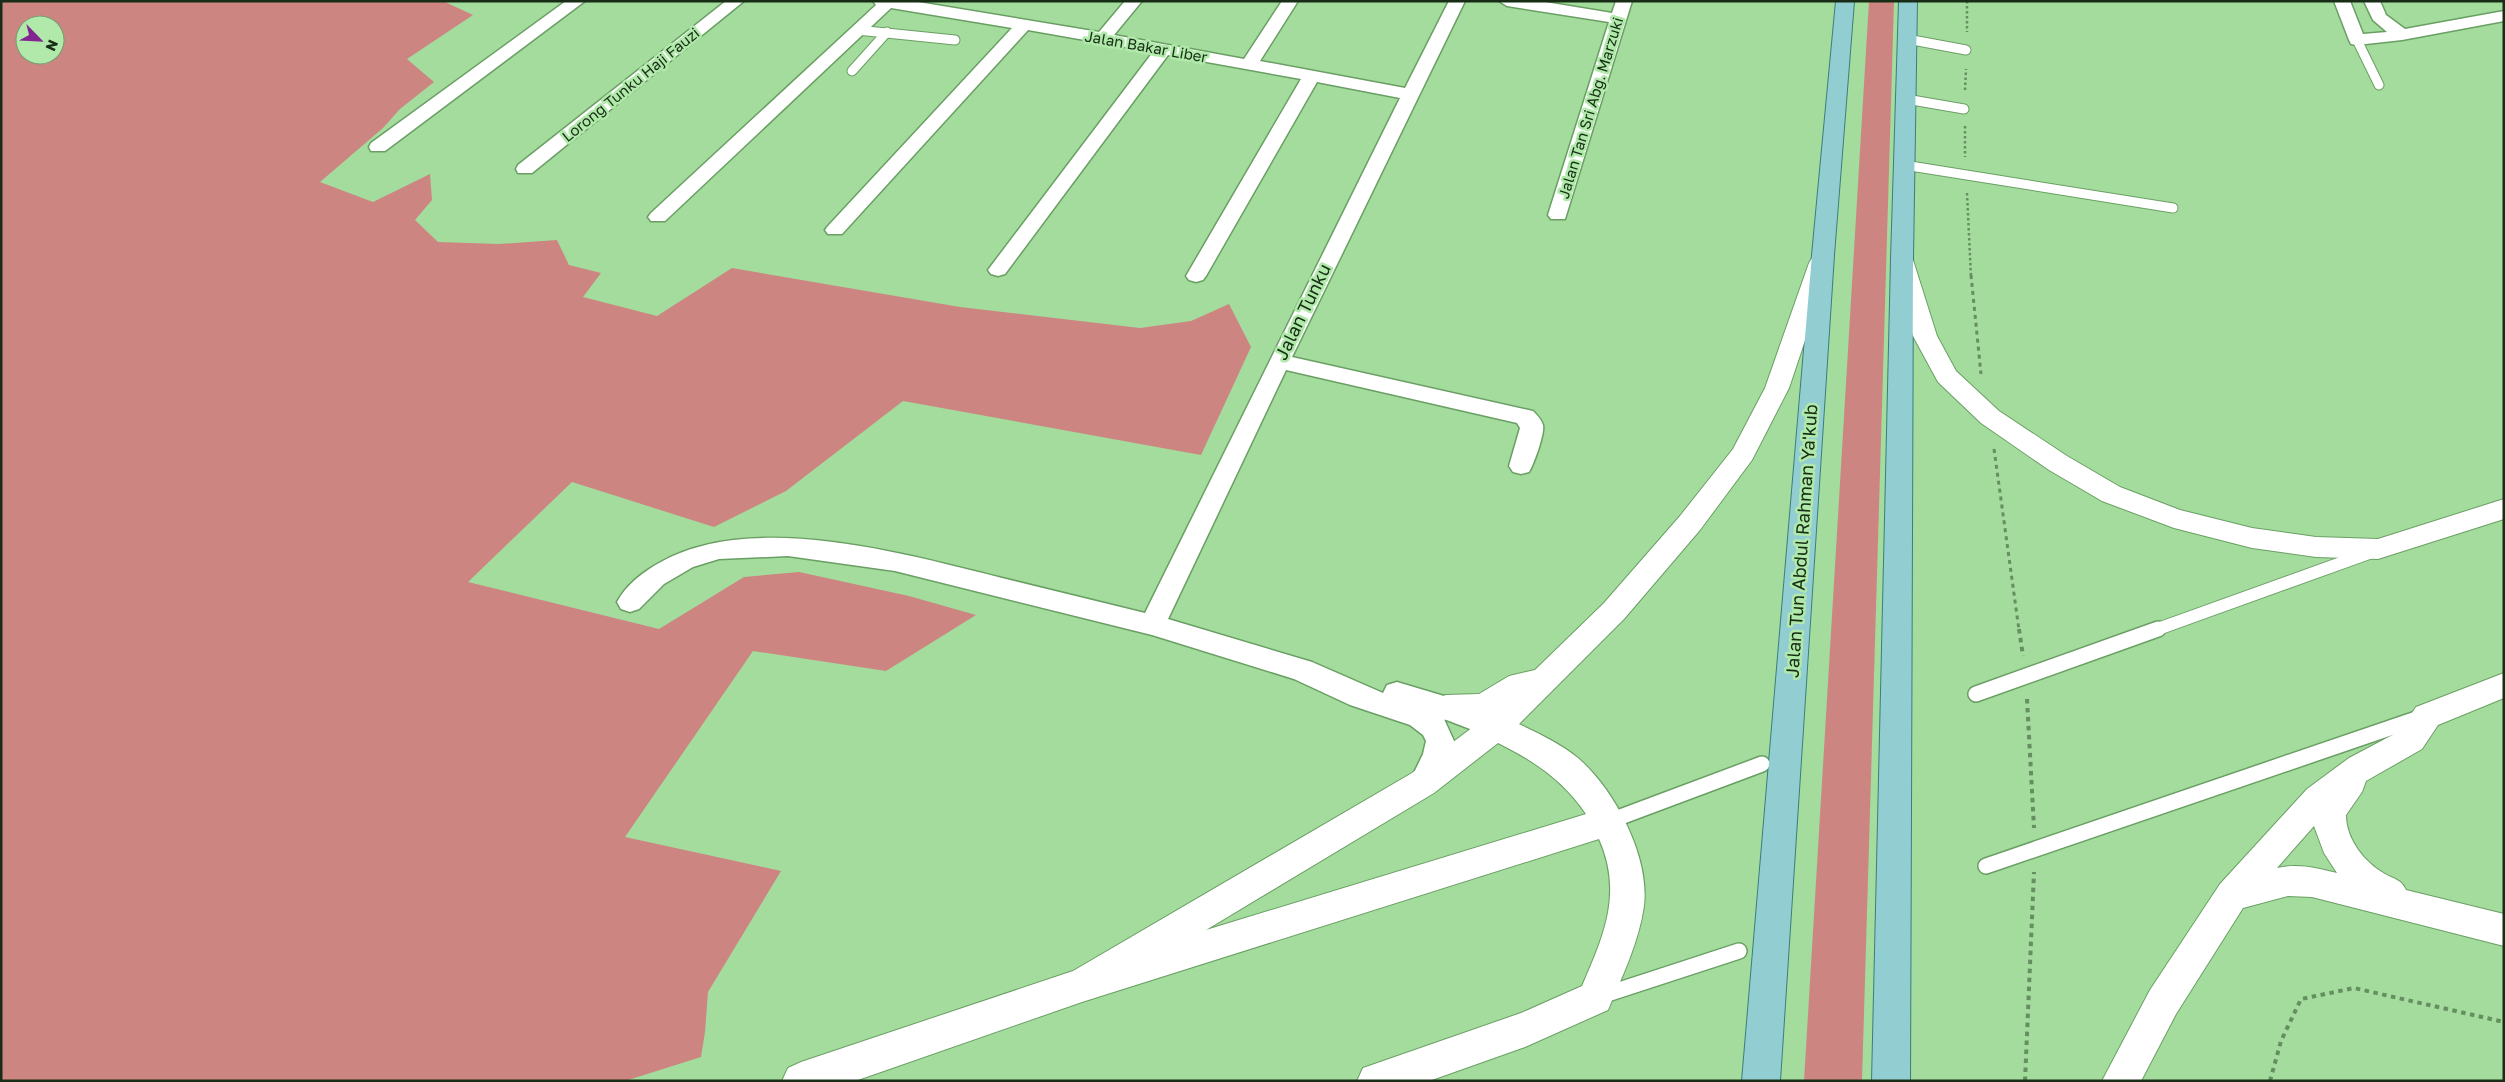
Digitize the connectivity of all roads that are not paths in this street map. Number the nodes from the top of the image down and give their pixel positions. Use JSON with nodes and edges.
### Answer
{"nodes":[{"id":1,"x":577,"y":1,"type":"edge"},
{"id":2,"x":736,"y":1,"type":"edge"},
{"id":3,"x":980,"y":1,"type":"edge"},
{"id":4,"x":1134,"y":1,"type":"edge"},
{"id":5,"x":1290,"y":1,"type":"edge"},
{"id":6,"x":1457,"y":1,"type":"edge"},
{"id":7,"x":1507,"y":1,"type":"edge"},
{"id":8,"x":1624,"y":1,"type":"edge"},
{"id":9,"x":1846,"y":1,"type":"edge"},
{"id":10,"x":1908,"y":1,"type":"edge"},
{"id":11,"x":2342,"y":1,"type":"edge"},
{"id":12,"x":2372,"y":1,"type":"edge"},
{"id":13,"x":884,"y":2,"type":"edge"},
{"id":14,"x":964,"y":16,"type":"junction"},
{"id":15,"x":2504,"y":16,"type":"edge"},
{"id":16,"x":1618,"y":19,"type":"junction"},
{"id":17,"x":1023,"y":26,"type":"junction"},
{"id":18,"x":858,"y":30,"type":"junction"},
{"id":19,"x":888,"y":32,"type":"junction"},
{"id":20,"x":2402,"y":35,"type":"junction"},
{"id":21,"x":1103,"y":38,"type":"junction"},
{"id":22,"x":1907,"y":39,"type":"junction"},
{"id":23,"x":955,"y":40,"type":"dead end"},
{"id":24,"x":2357,"y":40,"type":"junction"},
{"id":25,"x":1164,"y":50,"type":"junction"},
{"id":26,"x":1966,"y":50,"type":"road end"},
{"id":27,"x":1248,"y":66,"type":"junction"},
{"id":28,"x":852,"y":71,"type":"dead end"},
{"id":29,"x":1311,"y":77,"type":"junction"},
{"id":30,"x":2379,"y":85,"type":"dead end"},
{"id":31,"x":1410,"y":94,"type":"junction"},
{"id":32,"x":1906,"y":99,"type":"junction"},
{"id":33,"x":1964,"y":109,"type":"road end"},
{"id":34,"x":378,"y":148,"type":"dead end"},
{"id":35,"x":1904,"y":165,"type":"junction"},
{"id":36,"x":525,"y":170,"type":"dead end"},
{"id":37,"x":2173,"y":208,"type":"dead end"},
{"id":38,"x":1558,"y":215,"type":"dead end"},
{"id":39,"x":658,"y":216,"type":"dead end"},
{"id":40,"x":835,"y":230,"type":"dead end"},
{"id":41,"x":1823,"y":255,"type":"junction"},
{"id":42,"x":1902,"y":259,"type":"junction"},
{"id":43,"x":998,"y":270,"type":"dead end"},
{"id":44,"x":1196,"y":276,"type":"dead end"},
{"id":45,"x":1278,"y":361,"type":"junction"},
{"id":46,"x":1521,"y":466,"type":"dead end"},
{"id":47,"x":2504,"y":509,"type":"edge"},
{"id":48,"x":2378,"y":549,"type":"junction"},
{"id":49,"x":630,"y":602,"type":"dead end"},
{"id":50,"x":1152,"y":625,"type":"junction"},
{"id":51,"x":1320,"y":677,"type":"junction"},
{"id":52,"x":1540,"y":682,"type":"junction"},
{"id":53,"x":2504,"y":685,"type":"edge"},
{"id":54,"x":1976,"y":694,"type":"dead end"},
{"id":55,"x":1446,"y":708,"type":"junction"},
{"id":56,"x":2426,"y":716,"type":"junction"},
{"id":57,"x":1496,"y":727,"type":"junction"},
{"id":58,"x":1762,"y":764,"type":"dead end"},
{"id":59,"x":2360,"y":768,"type":"junction"},
{"id":60,"x":1422,"y":783,"type":"junction"},
{"id":61,"x":1607,"y":822,"type":"junction"},
{"id":62,"x":1986,"y":866,"type":"dead end"},
{"id":63,"x":2232,"y":895,"type":"junction"},
{"id":64,"x":2416,"y":907,"type":"junction"},
{"id":65,"x":2504,"y":930,"type":"edge"},
{"id":66,"x":1739,"y":951,"type":"dead end"},
{"id":67,"x":1082,"y":985,"type":"junction"},
{"id":68,"x":1595,"y":998,"type":"junction"},
{"id":69,"x":801,"y":1081,"type":"edge"},
{"id":70,"x":1376,"y":1081,"type":"edge"},
{"id":71,"x":1761,"y":1081,"type":"edge"},
{"id":72,"x":1891,"y":1081,"type":"edge"},
{"id":73,"x":2121,"y":1081,"type":"edge"}],
"edges":[{"from":1,"to":34,"type":"street"},
{"from":2,"to":36,"type":"street","name":"Lorong Tunku Haji Fauzi"},
{"from":3,"to":14,"type":"street"},
{"from":4,"to":21,"type":"street"},
{"from":5,"to":27,"type":"street"},
{"from":6,"to":31,"type":"street","name":"Jalan Tunku"},
{"from":7,"to":16,"type":"street"},
{"from":8,"to":16,"type":"street","name":"Jalan Tan Sri Abg. Marzuki"},
{"from":9,"to":41,"type":"main road","name":"Jalan Tun Abdul Rahman Ya'kub"},
{"from":10,"to":22,"type":"main road"},
{"from":11,"to":24,"type":"street"},
{"from":12,"to":20,"type":"street"},
{"from":13,"to":14,"type":"street","name":"Jalan Bakar Liber"},
{"from":13,"to":18,"type":"street"},
{"from":14,"to":17,"type":"street","name":"Jalan Bakar Liber"},
{"from":15,"to":20,"type":"street"},
{"from":16,"to":38,"type":"street","name":"Jalan Tan Sri Abg. Marzuki"},
{"from":17,"to":21,"type":"street","name":"Jalan Bakar Liber"},
{"from":17,"to":40,"type":"street"},
{"from":18,"to":19,"type":"lane"},
{"from":18,"to":39,"type":"street"},
{"from":19,"to":23,"type":"lane"},
{"from":19,"to":28,"type":"lane"},
{"from":20,"to":24,"type":"street"},
{"from":21,"to":25,"type":"street","name":"Jalan Bakar Liber"},
{"from":22,"to":26,"type":"lane"},
{"from":22,"to":32,"type":"main road"},
{"from":24,"to":30,"type":"lane"},
{"from":25,"to":27,"type":"street","name":"Jalan Bakar Liber"},
{"from":25,"to":43,"type":"street"},
{"from":27,"to":29,"type":"street","name":"Jalan Bakar Liber"},
{"from":29,"to":31,"type":"street","name":"Jalan Bakar Liber"},
{"from":29,"to":44,"type":"street"},
{"from":31,"to":45,"type":"street","name":"Jalan Tunku"},
{"from":32,"to":33,"type":"lane"},
{"from":32,"to":35,"type":"main road"},
{"from":35,"to":37,"type":"lane"},
{"from":35,"to":42,"type":"main road"},
{"from":41,"to":52,"type":"street"},
{"from":41,"to":71,"type":"main road","name":"Jalan Tun Abdul Rahman Ya'kub"},
{"from":42,"to":48,"type":"street"},
{"from":42,"to":72,"type":"main road"},
{"from":45,"to":46,"type":"street"},
{"from":45,"to":50,"type":"street","name":"Jalan Tunku"},
{"from":47,"to":48,"type":"street"},
{"from":48,"to":54,"type":"lane"},
{"from":49,"to":50,"type":"street"},
{"from":50,"to":51,"type":"street"},
{"from":51,"to":55,"type":"street"},
{"from":51,"to":60,"type":"street"},
{"from":52,"to":55,"type":"street"},
{"from":52,"to":57,"type":"street"},
{"from":53,"to":56,"type":"street"},
{"from":55,"to":57,"type":"street"},
{"from":56,"to":59,"type":"street"},
{"from":56,"to":62,"type":"lane"},
{"from":57,"to":60,"type":"street"},
{"from":57,"to":61,"type":"street"},
{"from":58,"to":61,"type":"lane"},
{"from":59,"to":63,"type":"street"},
{"from":59,"to":64,"type":"street"},
{"from":60,"to":67,"type":"street"},
{"from":61,"to":67,"type":"street"},
{"from":61,"to":68,"type":"street"},
{"from":63,"to":64,"type":"street"},
{"from":63,"to":73,"type":"street"},
{"from":64,"to":65,"type":"street"},
{"from":66,"to":68,"type":"lane"},
{"from":67,"to":69,"type":"street"},
{"from":68,"to":70,"type":"street"}]}
